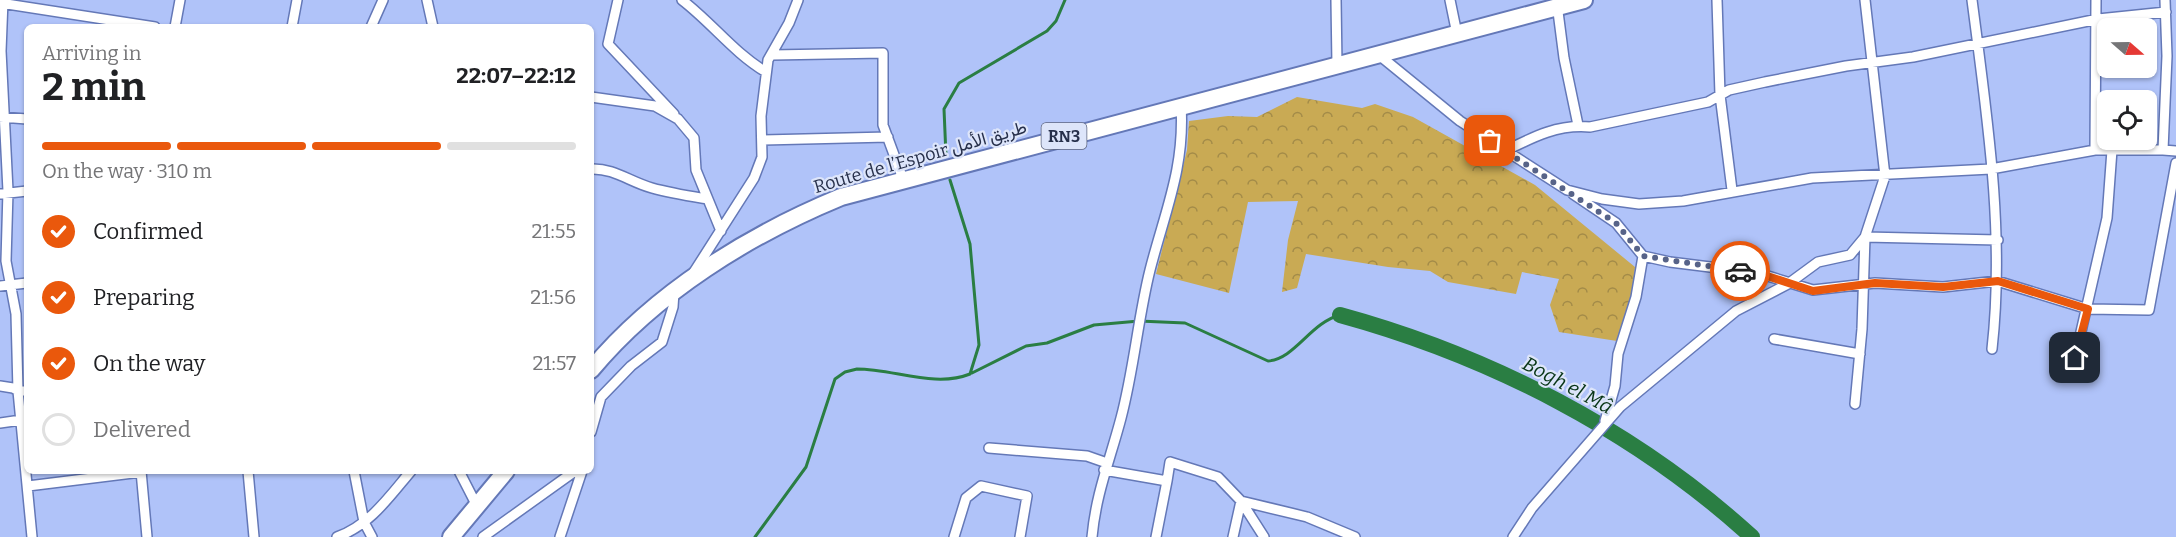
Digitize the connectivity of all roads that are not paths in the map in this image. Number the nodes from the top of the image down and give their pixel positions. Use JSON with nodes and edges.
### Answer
{"nodes":[{"id":1,"x":180,"y":0,"type":"edge"},
{"id":2,"x":297,"y":0,"type":"edge"},
{"id":3,"x":383,"y":0,"type":"edge"},
{"id":4,"x":427,"y":0,"type":"edge"},
{"id":5,"x":618,"y":0,"type":"edge"},
{"id":6,"x":682,"y":0,"type":"edge"},
{"id":7,"x":798,"y":0,"type":"edge"},
{"id":8,"x":1336,"y":0,"type":"edge"},
{"id":9,"x":1450,"y":0,"type":"edge"},
{"id":10,"x":1584,"y":0,"type":"edge"},
{"id":11,"x":1717,"y":0,"type":"edge"},
{"id":12,"x":1865,"y":0,"type":"edge"},
{"id":13,"x":1972,"y":0,"type":"edge"},
{"id":14,"x":2096,"y":0,"type":"edge"},
{"id":15,"x":2165,"y":0,"type":"edge"},
{"id":16,"x":2,"y":2,"type":"edge"},
{"id":17,"x":1557,"y":4,"type":"edge"},
{"id":18,"x":2166,"y":12,"type":"junction"},
{"id":19,"x":2098,"y":18,"type":"edge"},
{"id":20,"x":2108,"y":18,"type":"edge"},
{"id":21,"x":2097,"y":19,"type":"edge"},
{"id":22,"x":137,"y":24,"type":"edge"},
{"id":23,"x":176,"y":24,"type":"edge"},
{"id":24,"x":293,"y":24,"type":"edge"},
{"id":25,"x":372,"y":24,"type":"edge"},
{"id":26,"x":433,"y":24,"type":"edge"},
{"id":27,"x":1457,"y":34,"type":"junction"},
{"id":28,"x":1978,"y":45,"type":"junction"},
{"id":29,"x":1379,"y":54,"type":"junction"},
{"id":30,"x":772,"y":55,"type":"junction"},
{"id":31,"x":1873,"y":63,"type":"junction"},
{"id":32,"x":2097,"y":63,"type":"edge"},
{"id":33,"x":1337,"y":65,"type":"junction"},
{"id":34,"x":766,"y":72,"type":"junction"},
{"id":35,"x":1720,"y":95,"type":"junction"},
{"id":36,"x":594,"y":97,"type":"edge"},
{"id":37,"x":1181,"y":105,"type":"junction"},
{"id":38,"x":3,"y":117,"type":"edge"},
{"id":39,"x":24,"y":119,"type":"edge"},
{"id":40,"x":678,"y":119,"type":"junction"},
{"id":41,"x":1578,"y":125,"type":"junction"},
{"id":42,"x":888,"y":136,"type":"junction"},
{"id":43,"x":763,"y":140,"type":"junction"},
{"id":44,"x":2095,"y":150,"type":"joint"},
{"id":45,"x":2112,"y":150,"type":"edge"},
{"id":46,"x":2157,"y":150,"type":"edge"},
{"id":47,"x":2163,"y":150,"type":"junction"},
{"id":48,"x":1505,"y":151,"type":"junction"},
{"id":49,"x":2176,"y":151,"type":"edge"},
{"id":50,"x":2176,"y":164,"type":"edge"},
{"id":51,"x":594,"y":169,"type":"edge"},
{"id":52,"x":1991,"y":169,"type":"junction"},
{"id":53,"x":1885,"y":176,"type":"junction"},
{"id":54,"x":903,"y":178,"type":"junction"},
{"id":55,"x":1567,"y":190,"type":"junction"},
{"id":56,"x":1732,"y":190,"type":"junction"},
{"id":57,"x":24,"y":191,"type":"edge"},
{"id":58,"x":4,"y":193,"type":"edge"},
{"id":59,"x":707,"y":199,"type":"junction"},
{"id":60,"x":722,"y":231,"type":"junction"},
{"id":61,"x":1865,"y":237,"type":"junction"},
{"id":62,"x":1998,"y":240,"type":"junction"},
{"id":63,"x":1643,"y":256,"type":"junction"},
{"id":64,"x":1998,"y":281,"type":"junction"},
{"id":65,"x":24,"y":284,"type":"edge"},
{"id":66,"x":1788,"y":284,"type":"junction"},
{"id":67,"x":1864,"y":284,"type":"junction"},
{"id":68,"x":0,"y":286,"type":"edge"},
{"id":69,"x":11,"y":286,"type":"junction"},
{"id":70,"x":680,"y":288,"type":"junction"},
{"id":71,"x":2088,"y":309,"type":"junction"},
{"id":72,"x":1774,"y":339,"type":"dead end"},
{"id":73,"x":1992,"y":349,"type":"dead end"},
{"id":74,"x":1860,"y":354,"type":"junction"},
{"id":75,"x":2075,"y":358,"type":"dead end"},
{"id":76,"x":594,"y":367,"type":"edge"},
{"id":77,"x":0,"y":386,"type":"edge"},
{"id":78,"x":23,"y":391,"type":"edge"},
{"id":79,"x":1855,"y":404,"type":"dead end"},
{"id":80,"x":21,"y":420,"type":"junction"},
{"id":81,"x":594,"y":422,"type":"edge"},
{"id":82,"x":0,"y":423,"type":"edge"},
{"id":83,"x":1603,"y":426,"type":"junction"},
{"id":84,"x":24,"y":448,"type":"edge"},
{"id":85,"x":989,"y":448,"type":"dead end"},
{"id":86,"x":1105,"y":467,"type":"junction"},
{"id":87,"x":27,"y":474,"type":"edge"},
{"id":88,"x":118,"y":474,"type":"edge"},
{"id":89,"x":141,"y":474,"type":"edge"},
{"id":90,"x":248,"y":474,"type":"edge"},
{"id":91,"x":355,"y":474,"type":"edge"},
{"id":92,"x":408,"y":474,"type":"edge"},
{"id":93,"x":461,"y":474,"type":"edge"},
{"id":94,"x":504,"y":474,"type":"edge"},
{"id":95,"x":570,"y":474,"type":"edge"},
{"id":96,"x":581,"y":474,"type":"edge"},
{"id":97,"x":1167,"y":481,"type":"junction"},
{"id":98,"x":28,"y":486,"type":"junction"},
{"id":99,"x":1241,"y":501,"type":"junction"},
{"id":100,"x":477,"y":506,"type":"junction"},
{"id":101,"x":364,"y":522,"type":"junction"},
{"id":102,"x":32,"y":537,"type":"edge"},
{"id":103,"x":147,"y":537,"type":"edge"},
{"id":104,"x":254,"y":537,"type":"edge"},
{"id":105,"x":337,"y":537,"type":"edge"},
{"id":106,"x":372,"y":537,"type":"edge"},
{"id":107,"x":451,"y":537,"type":"edge"},
{"id":108,"x":483,"y":537,"type":"edge"},
{"id":109,"x":560,"y":537,"type":"edge"},
{"id":110,"x":954,"y":537,"type":"edge"},
{"id":111,"x":1020,"y":537,"type":"edge"},
{"id":112,"x":1092,"y":537,"type":"edge"},
{"id":113,"x":1156,"y":537,"type":"edge"},
{"id":114,"x":1233,"y":537,"type":"edge"},
{"id":115,"x":1264,"y":537,"type":"edge"},
{"id":116,"x":1355,"y":537,"type":"edge"},
{"id":117,"x":1513,"y":537,"type":"edge"}],
"edges":[{"from":1,"to":23,"type":"street"},
{"from":2,"to":24,"type":"street"},
{"from":3,"to":25,"type":"street"},
{"from":4,"to":26,"type":"street"},
{"from":5,"to":40,"type":"street"},
{"from":6,"to":34,"type":"street"},
{"from":7,"to":30,"type":"street"},
{"from":8,"to":33,"type":"street"},
{"from":9,"to":27,"type":"street"},
{"from":10,"to":17,"type":"highway","name":"Route de l’Espoir طريق الأمل","number":"RN3"},
{"from":11,"to":35,"type":"street"},
{"from":12,"to":31,"type":"street"},
{"from":13,"to":28,"type":"street"},
{"from":14,"to":19,"type":"street"},
{"from":15,"to":18,"type":"street"},
{"from":16,"to":22,"type":"street"},
{"from":16,"to":38,"type":"street"},
{"from":17,"to":27,"type":"highway","name":"Route de l’Espoir طريق الأمل","number":"RN3"},
{"from":17,"to":41,"type":"street"},
{"from":18,"to":20,"type":"street"},
{"from":18,"to":47,"type":"street"},
{"from":21,"to":28,"type":"street"},
{"from":27,"to":29,"type":"highway","name":"Route de l’Espoir طريق الأمل","number":"RN3"},
{"from":28,"to":31,"type":"street"},
{"from":28,"to":52,"type":"street"},
{"from":29,"to":33,"type":"highway","name":"Route de l’Espoir طريق الأمل","number":"RN3"},
{"from":29,"to":48,"type":"street"},
{"from":30,"to":34,"type":"street"},
{"from":30,"to":42,"type":"street"},
{"from":31,"to":35,"type":"street"},
{"from":31,"to":53,"type":"street"},
{"from":32,"to":44,"type":"street"},
{"from":33,"to":37,"type":"highway","name":"Route de l’Espoir طريق الأمل","number":"RN3"},
{"from":34,"to":43,"type":"street"},
{"from":35,"to":41,"type":"street"},
{"from":35,"to":56,"type":"street"},
{"from":36,"to":40,"type":"street"},
{"from":37,"to":54,"type":"highway","name":"Route de l’Espoir طريق الأمل","number":"RN3"},
{"from":37,"to":86,"type":"street"},
{"from":38,"to":39,"type":"street"},
{"from":38,"to":58,"type":"street"},
{"from":40,"to":59,"type":"street"},
{"from":41,"to":48,"type":"street"},
{"from":42,"to":43,"type":"street"},
{"from":42,"to":54,"type":"street"},
{"from":43,"to":60,"type":"street"},
{"from":44,"to":52,"type":"street"},
{"from":45,"to":71,"type":"street"},
{"from":46,"to":47,"type":"street"},
{"from":47,"to":49,"type":"street"},
{"from":48,"to":55,"type":"street"},
{"from":50,"to":71,"type":"street"},
{"from":51,"to":59,"type":"street"},
{"from":52,"to":53,"type":"street"},
{"from":52,"to":62,"type":"street"},
{"from":53,"to":56,"type":"street"},
{"from":53,"to":61,"type":"street"},
{"from":54,"to":70,"type":"highway","name":"Route de l’Espoir طريق الأمل","number":"RN3"},
{"from":55,"to":56,"type":"street"},
{"from":55,"to":63,"type":"street"},
{"from":57,"to":58,"type":"street"},
{"from":58,"to":69,"type":"street"},
{"from":59,"to":60,"type":"street"},
{"from":60,"to":70,"type":"street"},
{"from":61,"to":62,"type":"street"},
{"from":61,"to":66,"type":"street"},
{"from":61,"to":67,"type":"street"},
{"from":62,"to":64,"type":"street"},
{"from":63,"to":66,"type":"street"},
{"from":63,"to":83,"type":"street"},
{"from":64,"to":67,"type":"street"},
{"from":64,"to":71,"type":"street"},
{"from":64,"to":73,"type":"street"},
{"from":65,"to":69,"type":"street"},
{"from":66,"to":67,"type":"street"},
{"from":66,"to":83,"type":"street"},
{"from":67,"to":74,"type":"street"},
{"from":68,"to":69,"type":"street"},
{"from":69,"to":78,"type":"street"},
{"from":70,"to":76,"type":"highway","name":"Route de l’Espoir طريق الأمل","number":"RN3"},
{"from":70,"to":81,"type":"street"},
{"from":71,"to":75,"type":"street"},
{"from":72,"to":74,"type":"street"},
{"from":74,"to":79,"type":"street"},
{"from":77,"to":78,"type":"street"},
{"from":78,"to":80,"type":"street"},
{"from":80,"to":82,"type":"street"},
{"from":80,"to":84,"type":"street"},
{"from":83,"to":117,"type":"street"},
{"from":85,"to":86,"type":"street"},
{"from":86,"to":97,"type":"street"},
{"from":86,"to":112,"type":"street"},
{"from":87,"to":98,"type":"street"},
{"from":88,"to":98,"type":"street"},
{"from":89,"to":103,"type":"street"},
{"from":90,"to":104,"type":"street"},
{"from":91,"to":101,"type":"street"},
{"from":92,"to":101,"type":"street"},
{"from":93,"to":100,"type":"street"},
{"from":94,"to":100,"type":"highway"},
{"from":95,"to":108,"type":"street"},
{"from":96,"to":109,"type":"street"},
{"from":97,"to":99,"type":"street"},
{"from":97,"to":113,"type":"street"},
{"from":98,"to":102,"type":"street"},
{"from":99,"to":114,"type":"street"},
{"from":99,"to":115,"type":"street"},
{"from":99,"to":116,"type":"street"},
{"from":100,"to":107,"type":"highway"},
{"from":101,"to":105,"type":"street"},
{"from":101,"to":106,"type":"street"},
{"from":110,"to":111,"type":"street"}]}
